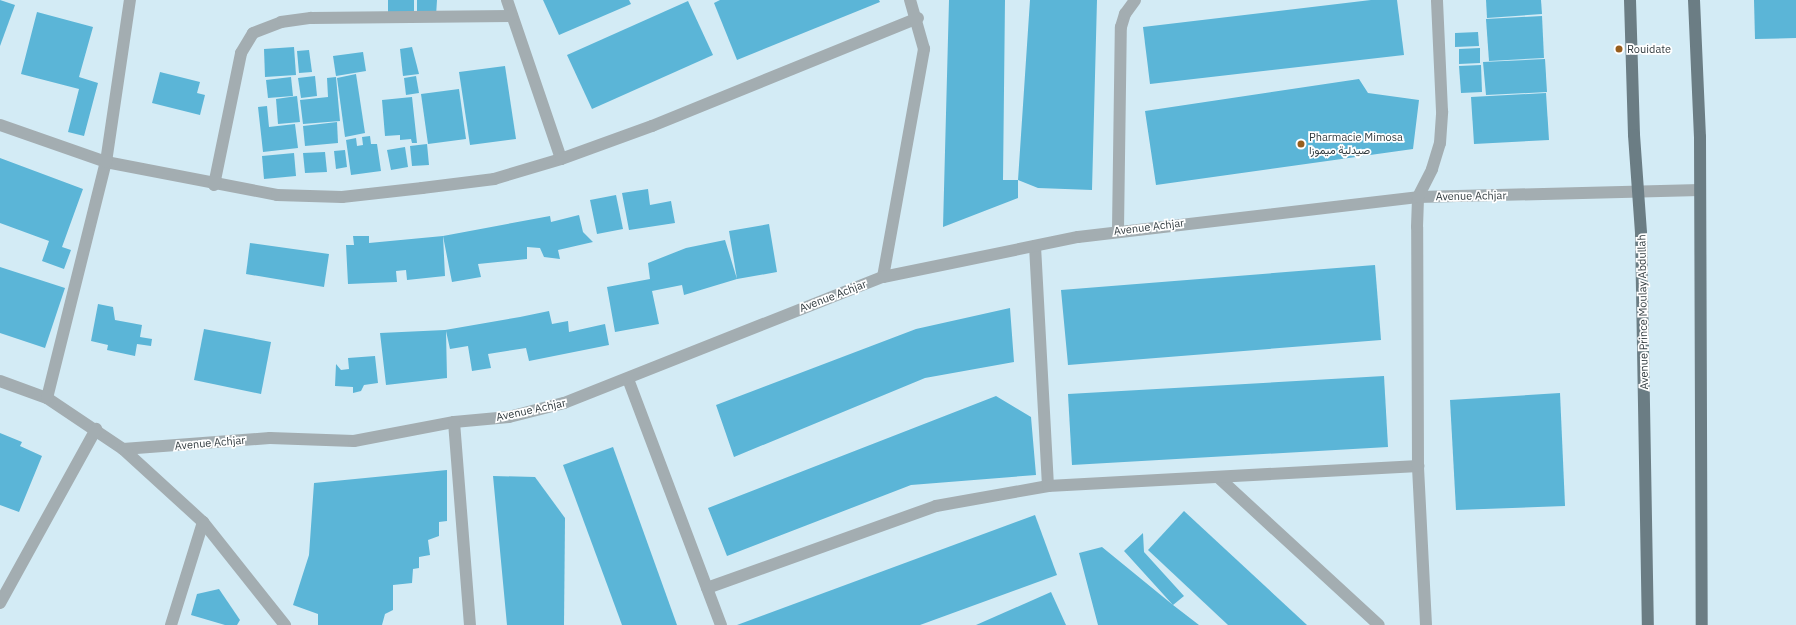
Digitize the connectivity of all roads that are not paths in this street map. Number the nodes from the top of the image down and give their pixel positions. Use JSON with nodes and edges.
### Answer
{"nodes":[{"id":1,"x":130,"y":0,"type":"edge"},
{"id":2,"x":507,"y":0,"type":"edge"},
{"id":3,"x":910,"y":0,"type":"edge"},
{"id":4,"x":1135,"y":0,"type":"edge"},
{"id":5,"x":1438,"y":0,"type":"edge"},
{"id":6,"x":1630,"y":0,"type":"edge"},
{"id":7,"x":1694,"y":0,"type":"edge"},
{"id":8,"x":512,"y":16,"type":"junction"},
{"id":9,"x":918,"y":18,"type":"junction"},
{"id":10,"x":0,"y":125,"type":"edge"},
{"id":11,"x":561,"y":159,"type":"junction"},
{"id":12,"x":106,"y":162,"type":"junction"},
{"id":13,"x":214,"y":185,"type":"junction"},
{"id":14,"x":1700,"y":190,"type":"junction"},
{"id":15,"x":1639,"y":193,"type":"junction"},
{"id":16,"x":1418,"y":197,"type":"junction"},
{"id":17,"x":1118,"y":230,"type":"junction"},
{"id":18,"x":1035,"y":246,"type":"junction"},
{"id":19,"x":883,"y":277,"type":"junction"},
{"id":20,"x":628,"y":379,"type":"junction"},
{"id":21,"x":0,"y":381,"type":"edge"},
{"id":22,"x":47,"y":398,"type":"junction"},
{"id":23,"x":454,"y":422,"type":"junction"},
{"id":24,"x":96,"y":429,"type":"junction"},
{"id":25,"x":123,"y":449,"type":"junction"},
{"id":26,"x":1418,"y":466,"type":"junction"},
{"id":27,"x":1219,"y":478,"type":"junction"},
{"id":28,"x":1048,"y":486,"type":"junction"},
{"id":29,"x":202,"y":522,"type":"junction"},
{"id":30,"x":707,"y":588,"type":"junction"},
{"id":31,"x":0,"y":603,"type":"edge"},
{"id":32,"x":171,"y":625,"type":"edge"},
{"id":33,"x":285,"y":625,"type":"edge"},
{"id":34,"x":470,"y":625,"type":"edge"},
{"id":35,"x":720,"y":625,"type":"edge"},
{"id":36,"x":1379,"y":625,"type":"edge"},
{"id":37,"x":1426,"y":625,"type":"edge"},
{"id":38,"x":1648,"y":625,"type":"edge"},
{"id":39,"x":1702,"y":625,"type":"edge"}],
"edges":[{"from":1,"to":12,"type":"street"},
{"from":2,"to":8,"type":"street"},
{"from":3,"to":9,"type":"street"},
{"from":4,"to":17,"type":"street"},
{"from":5,"to":16,"type":"street"},
{"from":6,"to":15,"type":"main road","name":"Avenue Prince Moulay Abdullah"},
{"from":7,"to":14,"type":"main road"},
{"from":8,"to":11,"type":"street"},
{"from":8,"to":13,"type":"street"},
{"from":9,"to":11,"type":"street"},
{"from":9,"to":19,"type":"street"},
{"from":10,"to":12,"type":"street"},
{"from":11,"to":13,"type":"street"},
{"from":12,"to":13,"type":"street"},
{"from":12,"to":22,"type":"street"},
{"from":14,"to":15,"type":"street","name":"Avenue Achjar"},
{"from":14,"to":39,"type":"main road"},
{"from":15,"to":16,"type":"street","name":"Avenue Achjar"},
{"from":15,"to":38,"type":"main road","name":"Avenue Prince Moulay Abdullah"},
{"from":16,"to":17,"type":"street","name":"Avenue Achjar"},
{"from":16,"to":26,"type":"street"},
{"from":17,"to":18,"type":"street","name":"Avenue Achjar"},
{"from":18,"to":19,"type":"street","name":"Avenue Achjar"},
{"from":18,"to":28,"type":"street"},
{"from":19,"to":20,"type":"street","name":"Avenue Achjar"},
{"from":20,"to":23,"type":"street","name":"Avenue Achjar"},
{"from":20,"to":30,"type":"street"},
{"from":21,"to":22,"type":"street"},
{"from":22,"to":24,"type":"street"},
{"from":23,"to":25,"type":"street","name":"Avenue Achjar"},
{"from":23,"to":34,"type":"street"},
{"from":24,"to":25,"type":"street"},
{"from":24,"to":31,"type":"street"},
{"from":25,"to":29,"type":"street"},
{"from":26,"to":27,"type":"street"},
{"from":26,"to":37,"type":"street"},
{"from":27,"to":28,"type":"street"},
{"from":27,"to":36,"type":"street"},
{"from":28,"to":30,"type":"street"},
{"from":29,"to":32,"type":"street"},
{"from":29,"to":33,"type":"street"},
{"from":30,"to":35,"type":"street"}]}
